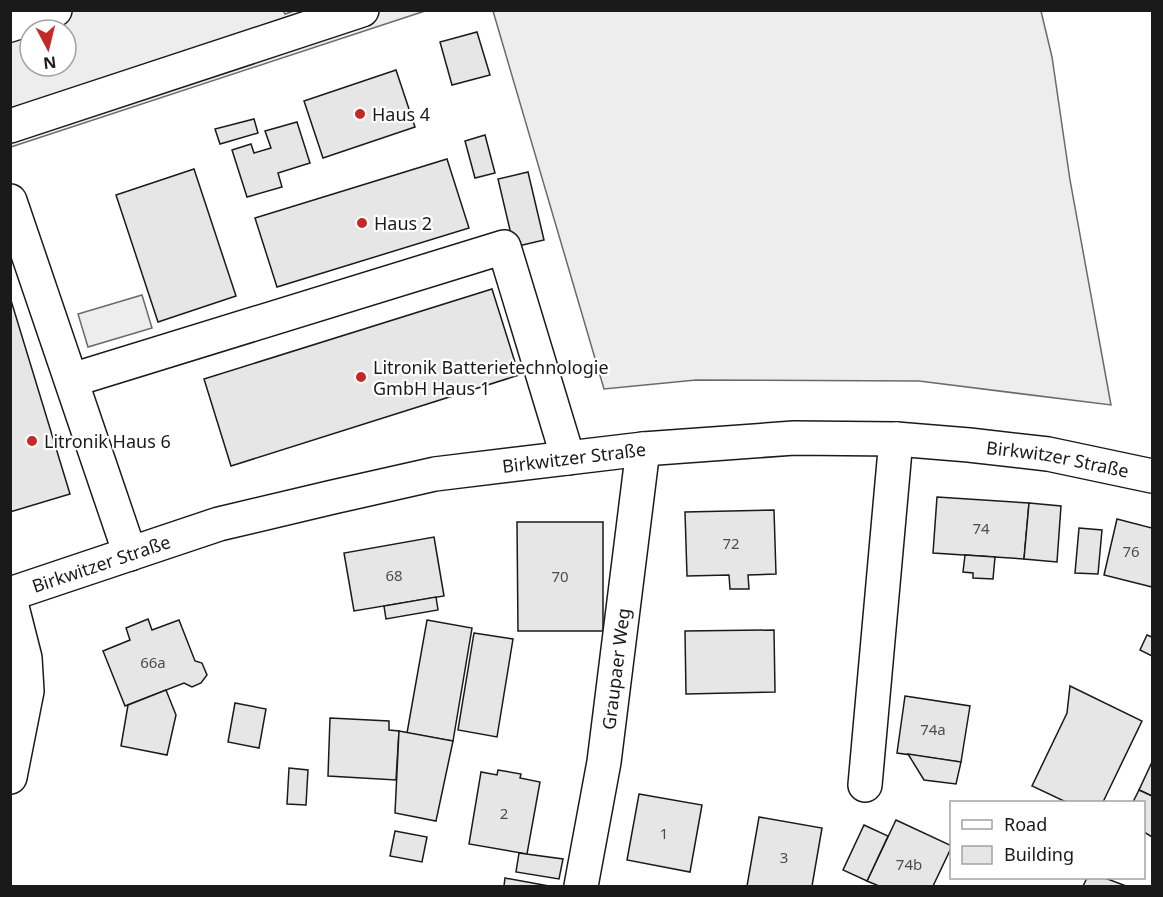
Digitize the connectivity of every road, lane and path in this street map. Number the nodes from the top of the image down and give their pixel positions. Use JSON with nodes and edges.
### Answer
{"nodes":[{"id":1,"x":55,"y":10,"type":"edge"},
{"id":2,"x":362,"y":10,"type":"edge"},
{"id":3,"x":10,"y":25,"type":"edge"},
{"id":4,"x":10,"y":126,"type":"edge"},
{"id":5,"x":10,"y":201,"type":"edge"},
{"id":6,"x":72,"y":380,"type":"junction"},
{"id":7,"x":896,"y":440,"type":"junction"},
{"id":8,"x":643,"y":449,"type":"junction"},
{"id":9,"x":568,"y":458,"type":"junction"},
{"id":10,"x":1152,"y":476,"type":"edge"},
{"id":11,"x":130,"y":554,"type":"junction"},
{"id":12,"x":10,"y":594,"type":"edge"},
{"id":13,"x":10,"y":599,"type":"edge"},
{"id":14,"x":10,"y":777,"type":"edge"},
{"id":15,"x":865,"y":784,"type":"dead end"},
{"id":16,"x":581,"y":886,"type":"edge"}],
"edges":[{"from":1,"to":3,"type":"street"},
{"from":2,"to":4,"type":"street"},
{"from":5,"to":6,"type":"street"},
{"from":6,"to":9,"type":"street"},
{"from":6,"to":11,"type":"street"},
{"from":7,"to":8,"type":"street","name":"Birkwitzer Straße"},
{"from":7,"to":10,"type":"street","name":"Birkwitzer Straße"},
{"from":7,"to":15,"type":"street"},
{"from":8,"to":9,"type":"street","name":"Birkwitzer Straße"},
{"from":8,"to":16,"type":"street","name":"Graupaer Weg"},
{"from":9,"to":11,"type":"street","name":"Birkwitzer Straße"},
{"from":11,"to":12,"type":"street","name":"Birkwitzer Straße"},
{"from":13,"to":14,"type":"street","name":"Birkwitzer Straße"}]}
